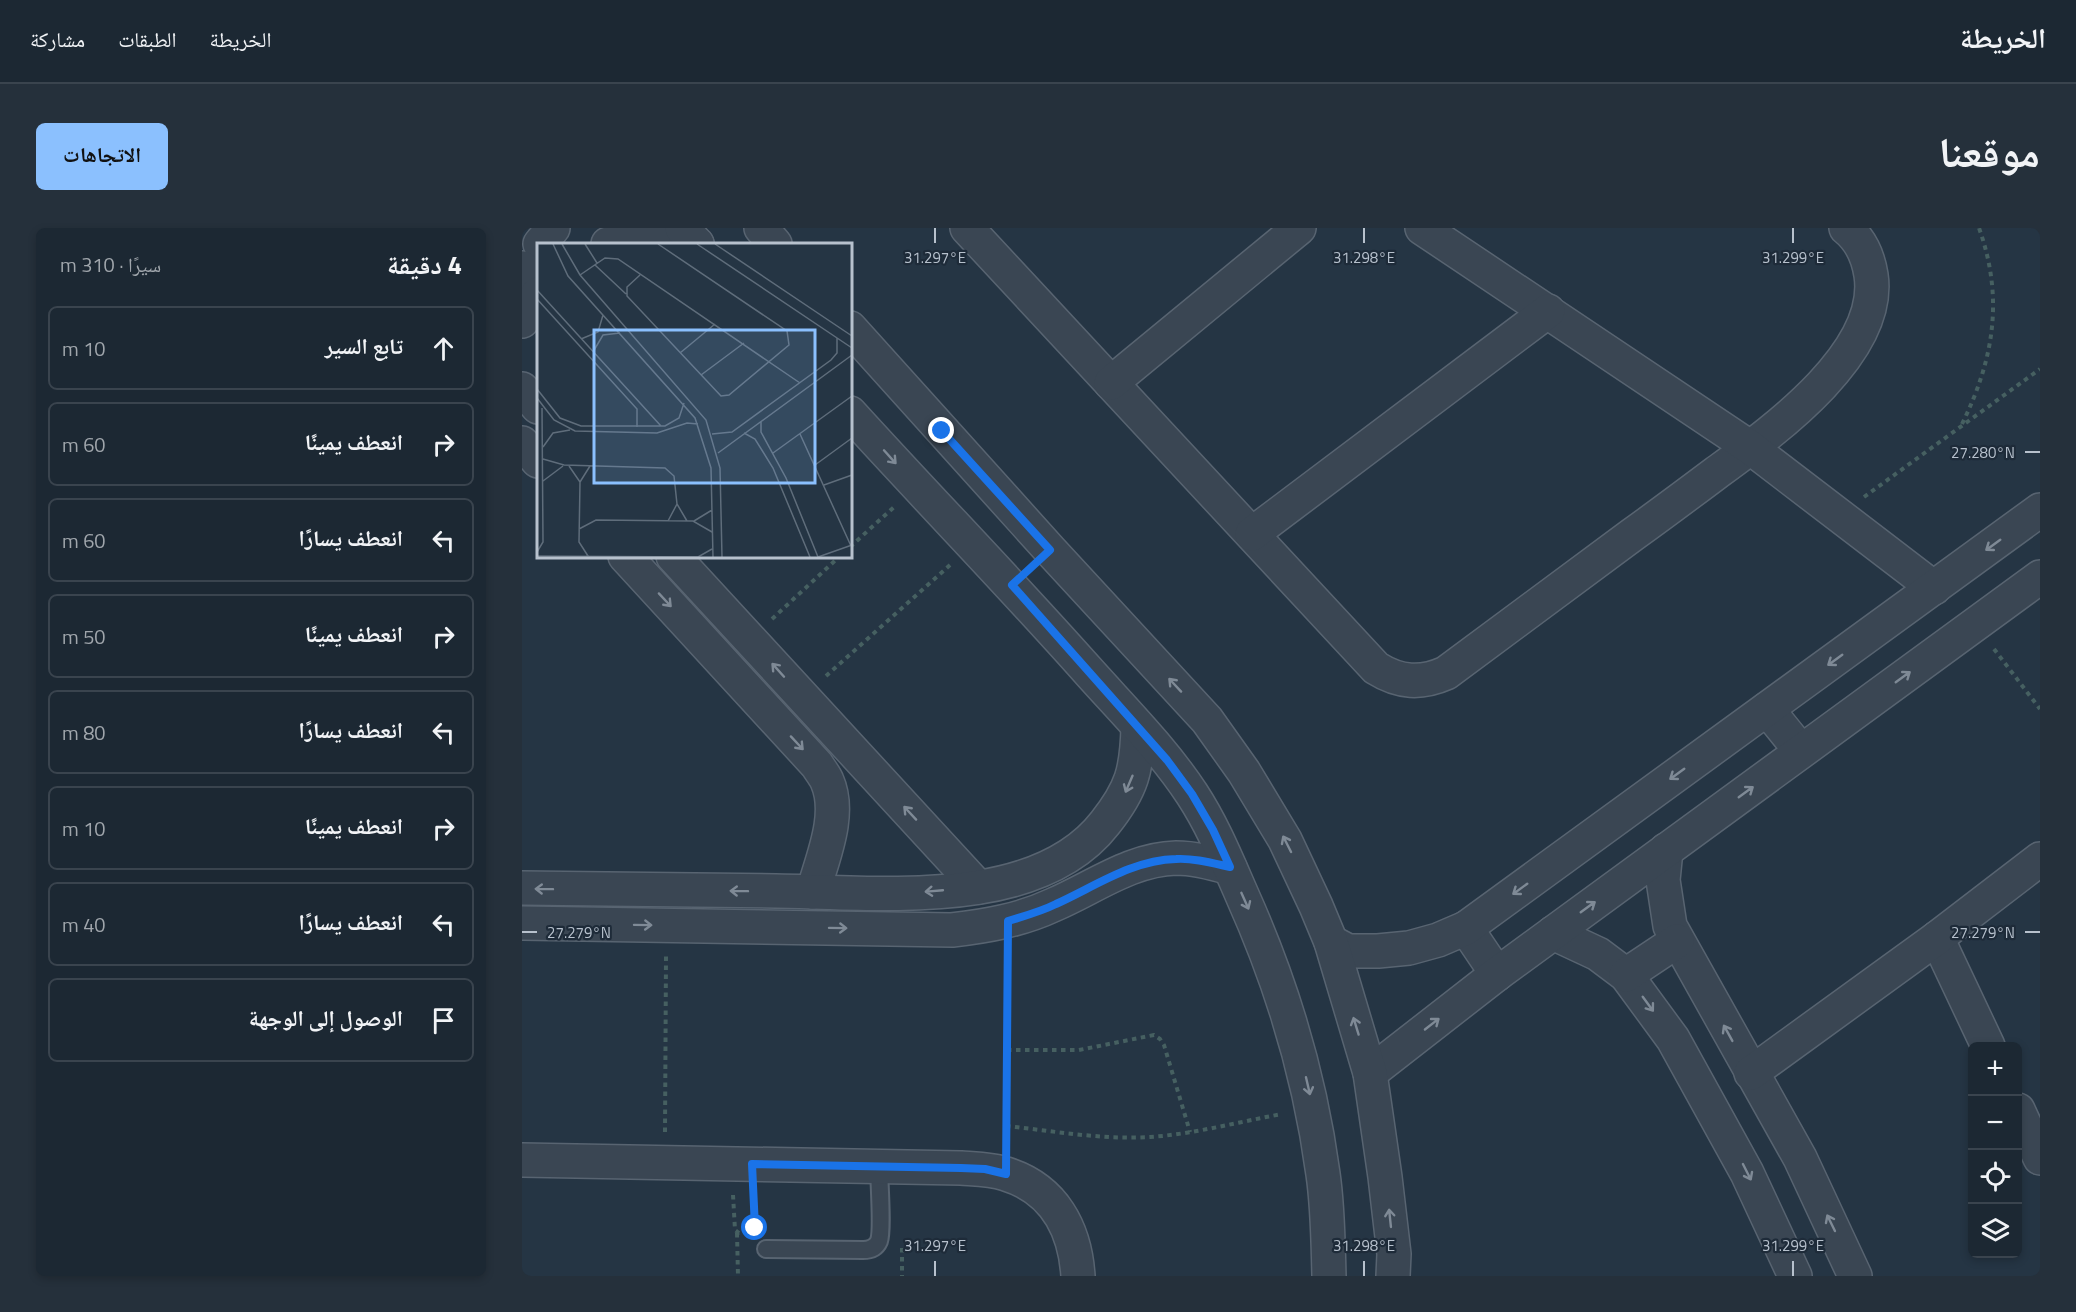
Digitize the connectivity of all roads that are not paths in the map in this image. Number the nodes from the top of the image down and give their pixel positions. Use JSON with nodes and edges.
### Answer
{"nodes":[{"id":1,"x":553,"y":228,"type":"edge"},
{"id":2,"x":682,"y":228,"type":"edge"},
{"id":3,"x":761,"y":228,"type":"edge"},
{"id":4,"x":967,"y":228,"type":"edge"},
{"id":5,"x":1299,"y":228,"type":"edge"},
{"id":6,"x":1422,"y":228,"type":"edge"},
{"id":7,"x":1846,"y":228,"type":"edge"},
{"id":8,"x":541,"y":243,"type":"edge"},
{"id":9,"x":612,"y":243,"type":"edge"},
{"id":10,"x":693,"y":243,"type":"edge"},
{"id":11,"x":696,"y":243,"type":"edge"},
{"id":12,"x":774,"y":243,"type":"edge"},
{"id":13,"x":537,"y":247,"type":"edge"},
{"id":14,"x":522,"y":259,"type":"edge"},
{"id":15,"x":522,"y":268,"type":"edge"},
{"id":16,"x":537,"y":286,"type":"edge"},
{"id":17,"x":537,"y":296,"type":"edge"},
{"id":18,"x":1548,"y":311,"type":"junction"},
{"id":19,"x":522,"y":321,"type":"edge"},
{"id":20,"x":852,"y":330,"type":"edge"},
{"id":21,"x":1111,"y":383,"type":"junction"},
{"id":22,"x":522,"y":389,"type":"edge"},
{"id":23,"x":537,"y":406,"type":"edge"},
{"id":24,"x":852,"y":415,"type":"edge"},
{"id":25,"x":522,"y":443,"type":"edge"},
{"id":26,"x":1751,"y":448,"type":"junction"},
{"id":27,"x":537,"y":460,"type":"edge"},
{"id":28,"x":2040,"y":510,"type":"edge"},
{"id":29,"x":1252,"y":534,"type":"junction"},
{"id":30,"x":1050,"y":550,"type":"junction"},
{"id":31,"x":627,"y":558,"type":"edge"},
{"id":32,"x":675,"y":558,"type":"edge"},
{"id":33,"x":2040,"y":577,"type":"edge"},
{"id":34,"x":1012,"y":585,"type":"junction"},
{"id":35,"x":1934,"y":588,"type":"junction"},
{"id":36,"x":1767,"y":709,"type":"junction"},
{"id":37,"x":1138,"y":727,"type":"junction"},
{"id":38,"x":1801,"y":751,"type":"junction"},
{"id":39,"x":1666,"y":850,"type":"junction"},
{"id":40,"x":2040,"y":859,"type":"edge"},
{"id":41,"x":1230,"y":867,"type":"junction"},
{"id":42,"x":978,"y":887,"type":"junction"},
{"id":43,"x":522,"y":888,"type":"edge"},
{"id":44,"x":813,"y":891,"type":"junction"},
{"id":45,"x":522,"y":924,"type":"edge"},
{"id":46,"x":1466,"y":928,"type":"junction"},
{"id":47,"x":1553,"y":933,"type":"junction"},
{"id":48,"x":1937,"y":938,"type":"junction"},
{"id":49,"x":1677,"y":941,"type":"junction"},
{"id":50,"x":1331,"y":942,"type":"junction"},
{"id":51,"x":1497,"y":974,"type":"junction"},
{"id":52,"x":1626,"y":975,"type":"junction"},
{"id":53,"x":1986,"y":1042,"type":"edge"},
{"id":54,"x":1370,"y":1073,"type":"junction"},
{"id":55,"x":1751,"y":1073,"type":"junction"},
{"id":56,"x":2022,"y":1118,"type":"edge"},
{"id":57,"x":2039,"y":1152,"type":"edge"},
{"id":58,"x":522,"y":1160,"type":"edge"},
{"id":59,"x":879,"y":1166,"type":"junction"},
{"id":60,"x":766,"y":1249,"type":"dead end"},
{"id":61,"x":1078,"y":1276,"type":"edge"},
{"id":62,"x":1329,"y":1276,"type":"edge"},
{"id":63,"x":1393,"y":1276,"type":"edge"},
{"id":64,"x":1795,"y":1276,"type":"edge"},
{"id":65,"x":1856,"y":1276,"type":"edge"}],
"edges":[{"from":1,"to":8,"type":"street"},
{"from":2,"to":11,"type":"street"},
{"from":3,"to":12,"type":"street"},
{"from":4,"to":21,"type":"street"},
{"from":5,"to":21,"type":"street"},
{"from":6,"to":18,"type":"street"},
{"from":7,"to":26,"type":"street"},
{"from":9,"to":10,"type":"street"},
{"from":13,"to":14,"type":"street"},
{"from":15,"to":16,"type":"street"},
{"from":17,"to":19,"type":"street"},
{"from":18,"to":26,"type":"street"},
{"from":18,"to":29,"type":"street"},
{"from":20,"to":30,"type":"street"},
{"from":21,"to":29,"type":"street"},
{"from":22,"to":23,"type":"street"},
{"from":24,"to":34,"type":"street","one_way":true},
{"from":25,"to":27,"type":"street"},
{"from":26,"to":29,"type":"street"},
{"from":26,"to":35,"type":"street"},
{"from":28,"to":35,"type":"street","one_way":true},
{"from":30,"to":34,"type":"street"},
{"from":50,"to":30,"type":"street","one_way":true},
{"from":31,"to":44,"type":"street","one_way":true},
{"from":42,"to":32,"type":"street","one_way":true},
{"from":38,"to":33,"type":"street","one_way":true},
{"from":34,"to":37,"type":"street"},
{"from":35,"to":36,"type":"street","one_way":true},
{"from":36,"to":38,"type":"street"},
{"from":36,"to":46,"type":"street","one_way":true},
{"from":37,"to":41,"type":"street"},
{"from":37,"to":42,"type":"street","one_way":true},
{"from":39,"to":38,"type":"street","one_way":true},
{"from":47,"to":39,"type":"street","one_way":true},
{"from":39,"to":49,"type":"street"},
{"from":40,"to":48,"type":"street"},
{"from":45,"to":41,"type":"street","one_way":true},
{"from":41,"to":62,"type":"street","one_way":true},
{"from":42,"to":44,"type":"street","one_way":true},
{"from":44,"to":43,"type":"street","one_way":true},
{"from":46,"to":50,"type":"street"},
{"from":46,"to":51,"type":"street"},
{"from":47,"to":51,"type":"street"},
{"from":47,"to":52,"type":"street"},
{"from":48,"to":53,"type":"street"},
{"from":48,"to":55,"type":"street"},
{"from":49,"to":52,"type":"street"},
{"from":55,"to":49,"type":"street","one_way":true},
{"from":54,"to":50,"type":"street","one_way":true},
{"from":54,"to":51,"type":"street","one_way":true},
{"from":52,"to":64,"type":"street","one_way":true},
{"from":63,"to":54,"type":"street","one_way":true},
{"from":65,"to":55,"type":"street","one_way":true},
{"from":56,"to":57,"type":"street"},
{"from":58,"to":59,"type":"street"},
{"from":59,"to":60,"type":"lane"},
{"from":59,"to":61,"type":"street"}]}
